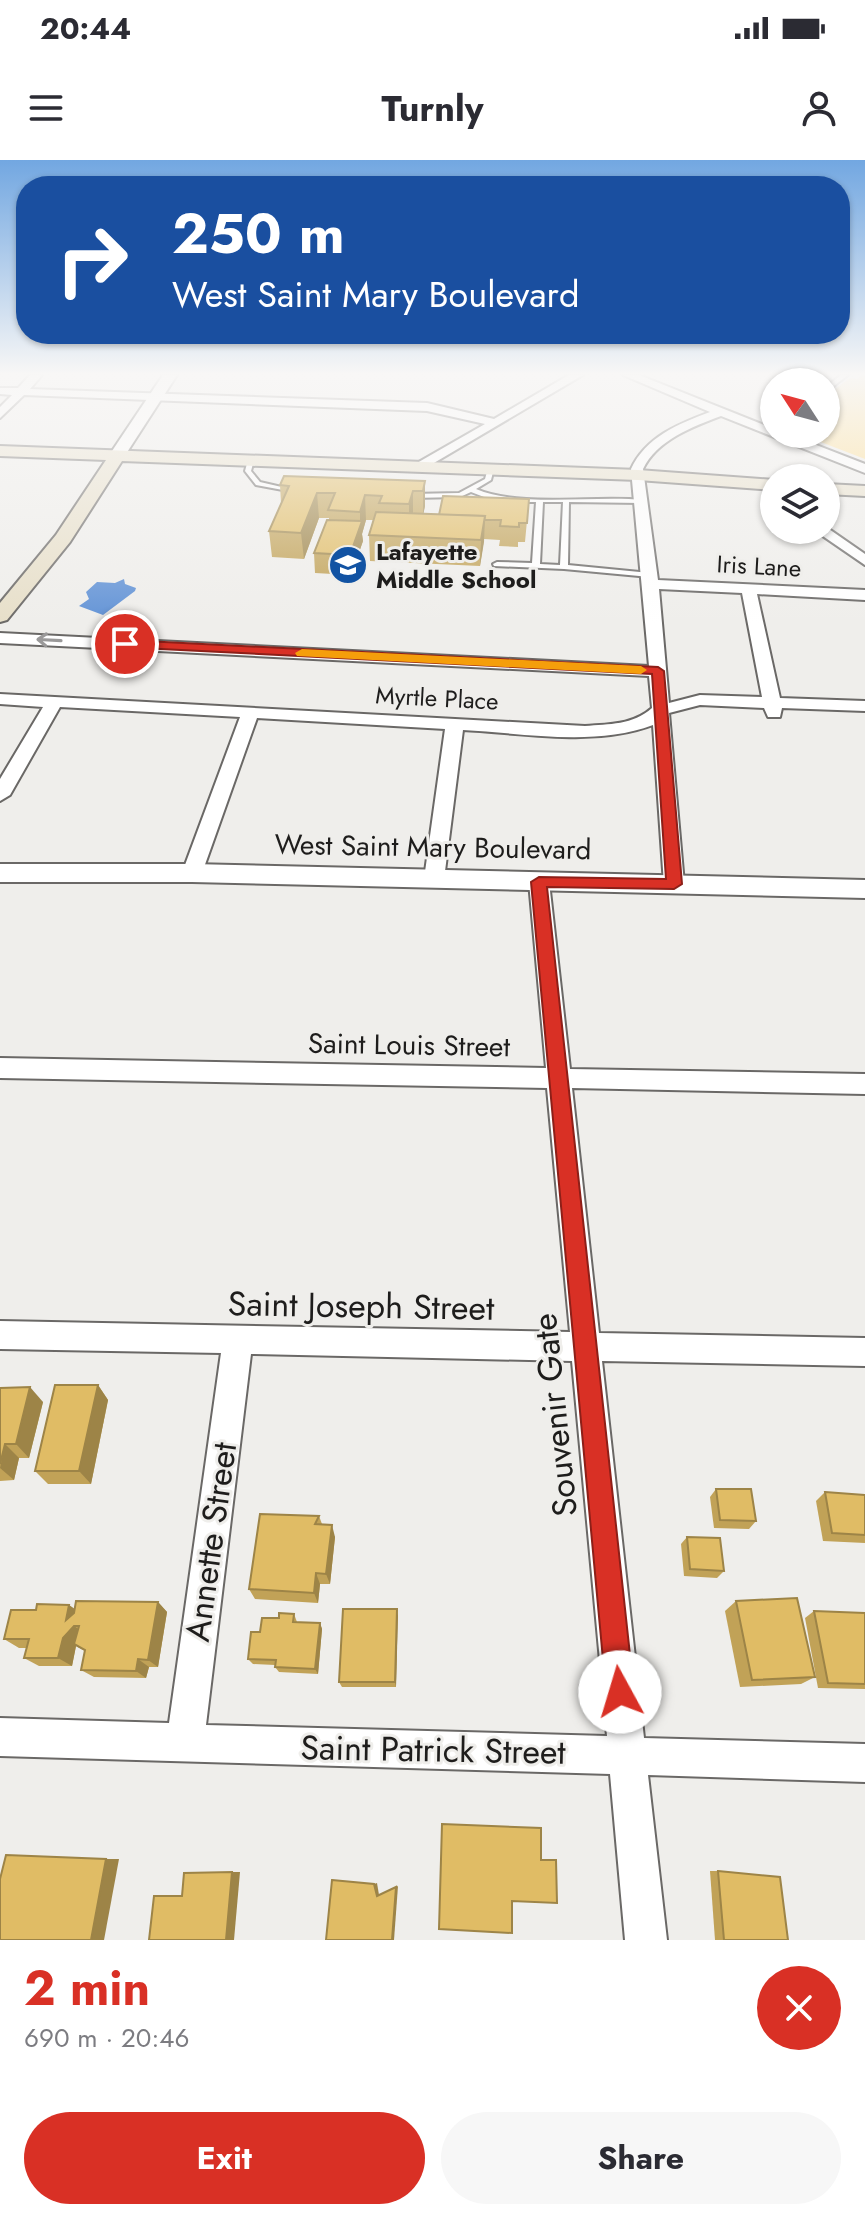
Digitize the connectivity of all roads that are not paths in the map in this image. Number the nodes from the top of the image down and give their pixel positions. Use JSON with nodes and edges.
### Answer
{"nodes":[{"id":1,"x":115,"y":458,"type":"edge"},
{"id":2,"x":164,"y":458,"type":"edge"},
{"id":3,"x":436,"y":458,"type":"edge"},
{"id":4,"x":642,"y":458,"type":"edge"},
{"id":5,"x":837,"y":458,"type":"edge"},
{"id":6,"x":251,"y":460,"type":"junction"},
{"id":7,"x":422,"y":466,"type":"junction"},
{"id":8,"x":491,"y":468,"type":"junction"},
{"id":9,"x":865,"y":469,"type":"edge"},
{"id":10,"x":638,"y":475,"type":"junction"},
{"id":11,"x":760,"y":484,"type":"edge"},
{"id":12,"x":472,"y":490,"type":"junction"},
{"id":13,"x":840,"y":490,"type":"edge"},
{"id":14,"x":865,"y":491,"type":"edge"},
{"id":15,"x":301,"y":492,"type":"edge"},
{"id":16,"x":394,"y":495,"type":"edge"},
{"id":17,"x":518,"y":500,"type":"junction"},
{"id":18,"x":540,"y":500,"type":"junction"},
{"id":19,"x":566,"y":500,"type":"junction"},
{"id":20,"x":641,"y":501,"type":"junction"},
{"id":21,"x":512,"y":512,"type":"edge"},
{"id":22,"x":840,"y":543,"type":"edge"},
{"id":23,"x":865,"y":561,"type":"edge"},
{"id":24,"x":497,"y":564,"type":"dead end"},
{"id":25,"x":536,"y":566,"type":"junction"},
{"id":26,"x":564,"y":567,"type":"junction"},
{"id":27,"x":650,"y":579,"type":"junction"},
{"id":28,"x":749,"y":590,"type":"junction"},
{"id":29,"x":865,"y":595,"type":"edge"},
{"id":30,"x":0,"y":616,"type":"edge"},
{"id":31,"x":0,"y":638,"type":"edge"},
{"id":32,"x":658,"y":671,"type":"junction"},
{"id":33,"x":0,"y":699,"type":"edge"},
{"id":34,"x":865,"y":706,"type":"edge"},
{"id":35,"x":772,"y":707,"type":"junction"},
{"id":36,"x":52,"y":708,"type":"junction"},
{"id":37,"x":0,"y":711,"type":"edge"},
{"id":38,"x":660,"y":716,"type":"junction"},
{"id":39,"x":865,"y":718,"type":"edge"},
{"id":40,"x":248,"y":719,"type":"junction"},
{"id":41,"x":454,"y":729,"type":"junction"},
{"id":42,"x":0,"y":795,"type":"edge"},
{"id":43,"x":0,"y":873,"type":"edge"},
{"id":44,"x":192,"y":873,"type":"junction"},
{"id":45,"x":434,"y":879,"type":"junction"},
{"id":46,"x":539,"y":882,"type":"junction"},
{"id":47,"x":674,"y":884,"type":"junction"},
{"id":48,"x":865,"y":889,"type":"edge"},
{"id":49,"x":0,"y":1068,"type":"edge"},
{"id":50,"x":560,"y":1078,"type":"junction"},
{"id":51,"x":865,"y":1084,"type":"edge"},
{"id":52,"x":0,"y":1335,"type":"edge"},
{"id":53,"x":238,"y":1340,"type":"junction"},
{"id":54,"x":586,"y":1346,"type":"junction"},
{"id":55,"x":865,"y":1352,"type":"edge"},
{"id":56,"x":0,"y":1737,"type":"edge"},
{"id":57,"x":185,"y":1744,"type":"junction"},
{"id":58,"x":626,"y":1755,"type":"junction"},
{"id":59,"x":865,"y":1763,"type":"edge"},
{"id":60,"x":646,"y":1940,"type":"edge"}],
"edges":[{"from":1,"to":30,"type":"main road"},
{"from":2,"to":6,"type":"main road"},
{"from":3,"to":7,"type":"street"},
{"from":4,"to":10,"type":"street"},
{"from":5,"to":9,"type":"street"},
{"from":6,"to":7,"type":"main road"},
{"from":6,"to":15,"type":"lane"},
{"from":7,"to":8,"type":"main road"},
{"from":8,"to":10,"type":"main road"},
{"from":8,"to":12,"type":"lane"},
{"from":10,"to":11,"type":"main road"},
{"from":10,"to":20,"type":"street"},
{"from":12,"to":16,"type":"lane"},
{"from":12,"to":17,"type":"lane"},
{"from":13,"to":14,"type":"main road"},
{"from":17,"to":18,"type":"lane"},
{"from":17,"to":21,"type":"lane"},
{"from":18,"to":19,"type":"lane"},
{"from":18,"to":25,"type":"lane"},
{"from":19,"to":20,"type":"lane"},
{"from":19,"to":26,"type":"lane"},
{"from":20,"to":27,"type":"street"},
{"from":22,"to":23,"type":"street"},
{"from":24,"to":25,"type":"lane"},
{"from":25,"to":26,"type":"lane"},
{"from":26,"to":27,"type":"lane"},
{"from":27,"to":28,"type":"street","name":"Iris Lane"},
{"from":27,"to":32,"type":"street"},
{"from":28,"to":29,"type":"street","name":"Iris Lane"},
{"from":28,"to":35,"type":"street"},
{"from":32,"to":31,"type":"street","one_way":true},
{"from":32,"to":38,"type":"street"},
{"from":33,"to":36,"type":"street","name":"Myrtle Place"},
{"from":34,"to":35,"type":"street","name":"Myrtle Place"},
{"from":35,"to":38,"type":"street","name":"Myrtle Place"},
{"from":35,"to":39,"type":"street","name":"Myrtle Place"},
{"from":36,"to":37,"type":"street","name":"Myrtle Place"},
{"from":36,"to":40,"type":"street","name":"Myrtle Place"},
{"from":36,"to":42,"type":"street"},
{"from":38,"to":41,"type":"street","name":"Myrtle Place"},
{"from":38,"to":47,"type":"street"},
{"from":40,"to":41,"type":"street","name":"Myrtle Place"},
{"from":40,"to":44,"type":"street"},
{"from":41,"to":45,"type":"street"},
{"from":43,"to":44,"type":"street","name":"West Saint Mary Boulevard"},
{"from":44,"to":45,"type":"street","name":"West Saint Mary Boulevard"},
{"from":45,"to":46,"type":"street","name":"West Saint Mary Boulevard"},
{"from":46,"to":47,"type":"street","name":"West Saint Mary Boulevard"},
{"from":46,"to":50,"type":"street","name":"Souvenir Gate"},
{"from":47,"to":48,"type":"street","name":"West Saint Mary Boulevard"},
{"from":49,"to":50,"type":"street","name":"Saint Louis Street"},
{"from":50,"to":51,"type":"street","name":"Saint Louis Street"},
{"from":50,"to":54,"type":"street","name":"Souvenir Gate"},
{"from":52,"to":53,"type":"street","name":"Saint Joseph Street"},
{"from":53,"to":54,"type":"street","name":"Saint Joseph Street"},
{"from":53,"to":57,"type":"street","name":"Annette Street"},
{"from":54,"to":55,"type":"street","name":"Saint Joseph Street"},
{"from":54,"to":58,"type":"street","name":"Souvenir Gate"},
{"from":56,"to":57,"type":"street","name":"Saint Patrick Street"},
{"from":57,"to":58,"type":"street","name":"Saint Patrick Street"},
{"from":58,"to":59,"type":"street","name":"Saint Patrick Street"},
{"from":58,"to":60,"type":"street","name":"Souvenir Gate"}]}
